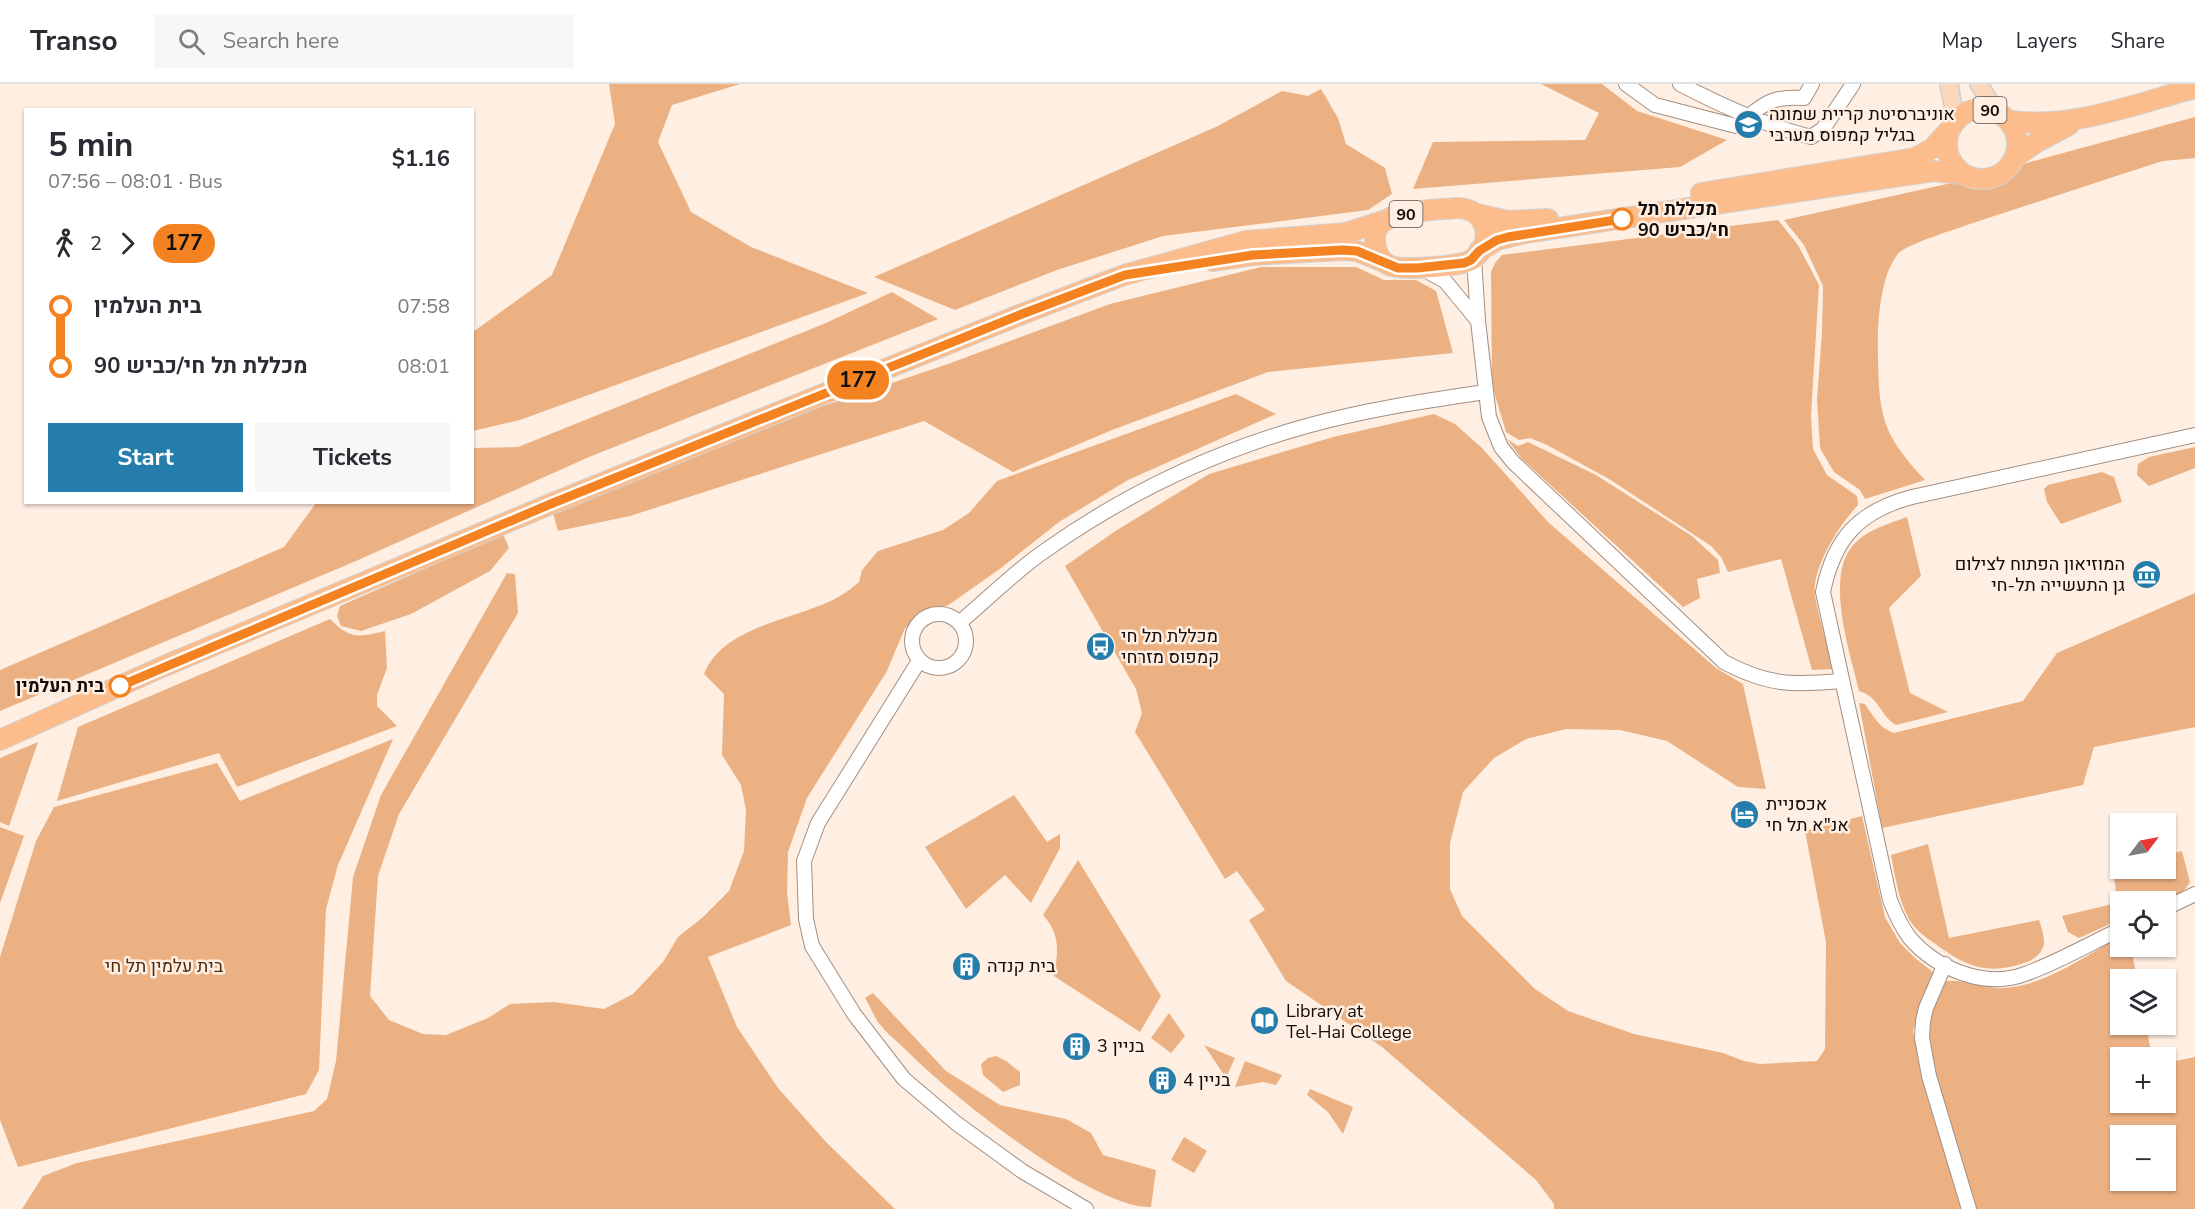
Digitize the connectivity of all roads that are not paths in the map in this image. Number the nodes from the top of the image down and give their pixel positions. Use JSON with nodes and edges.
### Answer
{"nodes":[{"id":1,"x":1626,"y":84,"type":"edge"},
{"id":2,"x":1680,"y":84,"type":"edge"},
{"id":3,"x":1812,"y":84,"type":"edge"},
{"id":4,"x":1853,"y":84,"type":"edge"},
{"id":5,"x":1949,"y":84,"type":"edge"},
{"id":6,"x":1979,"y":84,"type":"edge"},
{"id":7,"x":2195,"y":88,"type":"edge"},
{"id":8,"x":1750,"y":116,"type":"junction"},
{"id":9,"x":2002,"y":116,"type":"junction"},
{"id":10,"x":2083,"y":118,"type":"junction"},
{"id":11,"x":1951,"y":127,"type":"junction"},
{"id":12,"x":2014,"y":157,"type":"junction"},
{"id":13,"x":1963,"y":174,"type":"junction"},
{"id":14,"x":1477,"y":214,"type":"junction"},
{"id":15,"x":1383,"y":221,"type":"junction"},
{"id":16,"x":1477,"y":255,"type":"junction"},
{"id":17,"x":1384,"y":262,"type":"junction"},
{"id":18,"x":1420,"y":267,"type":"junction"},
{"id":19,"x":1125,"y":275,"type":"junction"},
{"id":20,"x":1478,"y":321,"type":"junction"},
{"id":21,"x":1485,"y":392,"type":"junction"},
{"id":22,"x":2195,"y":435,"type":"edge"},
{"id":23,"x":959,"y":623,"type":"junction"},
{"id":24,"x":919,"y":661,"type":"junction"},
{"id":25,"x":1842,"y":681,"type":"junction"},
{"id":26,"x":0,"y":740,"type":"edge"},
{"id":27,"x":2195,"y":894,"type":"edge"},
{"id":28,"x":2176,"y":903,"type":"edge"},
{"id":29,"x":2110,"y":934,"type":"edge"},
{"id":30,"x":1945,"y":964,"type":"junction"},
{"id":31,"x":1086,"y":1209,"type":"edge"},
{"id":32,"x":1969,"y":1209,"type":"edge"}],
"edges":[{"from":1,"to":8,"type":"street"},
{"from":2,"to":8,"type":"street"},
{"from":3,"to":8,"type":"street"},
{"from":4,"to":8,"type":"street"},
{"from":5,"to":11,"type":"main road"},
{"from":6,"to":9,"type":"main road"},
{"from":7,"to":10,"type":"highway","number":"90"},
{"from":9,"to":10,"type":"highway","number":"90"},
{"from":9,"to":11,"type":"highway","number":"90"},
{"from":9,"to":12,"type":"highway","number":"90"},
{"from":10,"to":12,"type":"highway","number":"90"},
{"from":11,"to":13,"type":"highway","number":"90"},
{"from":11,"to":14,"type":"highway","number":"90"},
{"from":12,"to":13,"type":"highway","number":"90"},
{"from":13,"to":16,"type":"highway","number":"90"},
{"from":14,"to":15,"type":"highway","number":"90"},
{"from":14,"to":16,"type":"highway"},
{"from":15,"to":17,"type":"highway","number":"90"},
{"from":15,"to":19,"type":"highway","number":"90"},
{"from":16,"to":18,"type":"highway","number":"90"},
{"from":16,"to":20,"type":"street"},
{"from":17,"to":18,"type":"highway","number":"90"},
{"from":17,"to":19,"type":"highway","number":"90"},
{"from":18,"to":20,"type":"street"},
{"from":19,"to":26,"type":"highway","number":"90"},
{"from":20,"to":21,"type":"street"},
{"from":21,"to":23,"type":"street"},
{"from":21,"to":25,"type":"street"},
{"from":22,"to":25,"type":"street"},
{"from":23,"to":24,"type":"street"},
{"from":23,"to":24,"type":"street"},
{"from":24,"to":31,"type":"street"},
{"from":25,"to":30,"type":"street"},
{"from":27,"to":28,"type":"street"},
{"from":29,"to":30,"type":"street"},
{"from":30,"to":32,"type":"street"}]}
